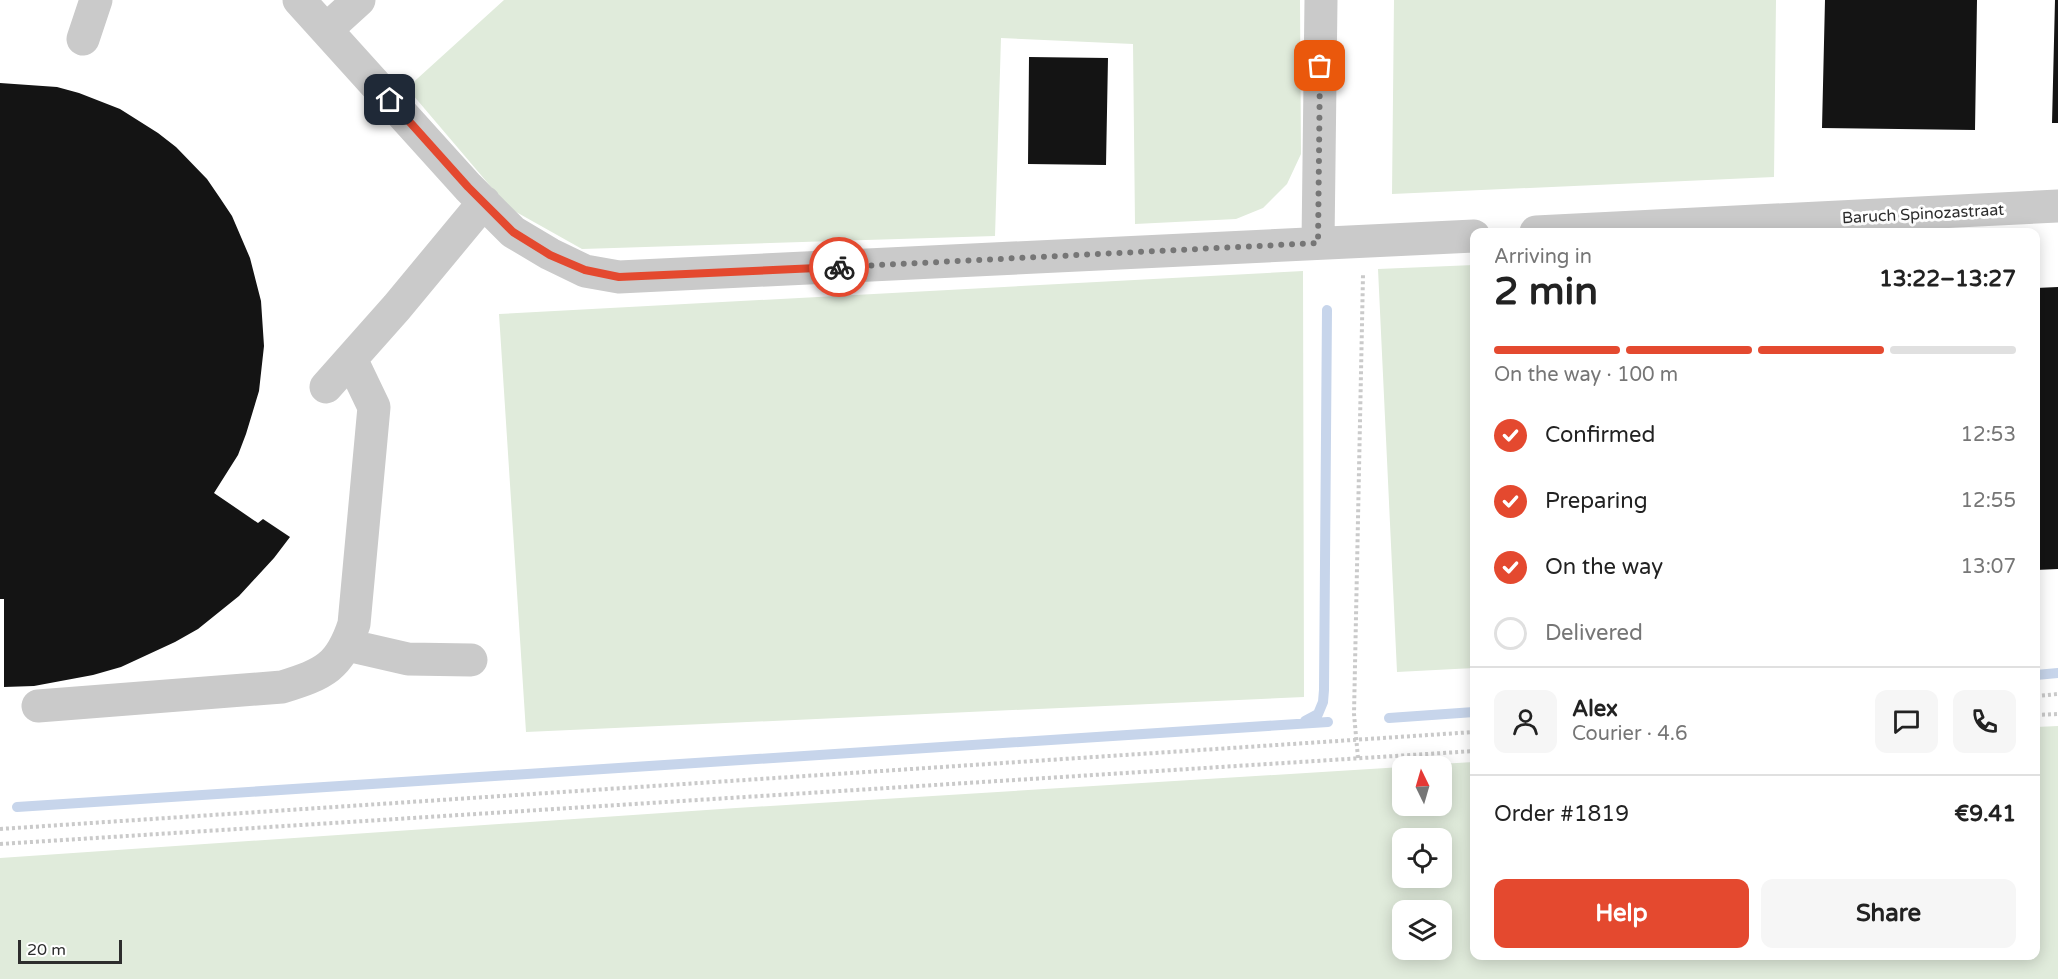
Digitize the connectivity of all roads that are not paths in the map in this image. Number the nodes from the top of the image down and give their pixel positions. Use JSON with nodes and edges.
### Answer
{"nodes":[{"id":1,"x":96,"y":0,"type":"edge"},
{"id":2,"x":299,"y":0,"type":"edge"},
{"id":3,"x":359,"y":0,"type":"edge"},
{"id":4,"x":1321,"y":0,"type":"edge"},
{"id":5,"x":326,"y":30,"type":"junction"},
{"id":6,"x":83,"y":39,"type":"dead end"},
{"id":7,"x":484,"y":202,"type":"junction"},
{"id":8,"x":2058,"y":206,"type":"edge"},
{"id":9,"x":1616,"y":228,"type":"edge"},
{"id":10,"x":1470,"y":236,"type":"edge"},
{"id":11,"x":1318,"y":243,"type":"junction"},
{"id":12,"x":351,"y":359,"type":"junction"},
{"id":13,"x":326,"y":387,"type":"dead end"},
{"id":14,"x":347,"y":645,"type":"junction"},
{"id":15,"x":471,"y":660,"type":"dead end"},
{"id":16,"x":38,"y":706,"type":"dead end"}],
"edges":[{"from":1,"to":6,"type":"street"},
{"from":2,"to":5,"type":"street"},
{"from":3,"to":5,"type":"street"},
{"from":4,"to":11,"type":"street"},
{"from":5,"to":7,"type":"street"},
{"from":7,"to":11,"type":"street"},
{"from":7,"to":12,"type":"street"},
{"from":8,"to":9,"type":"street","name":"Baruch Spinozastraat"},
{"from":10,"to":11,"type":"street"},
{"from":12,"to":13,"type":"street"},
{"from":12,"to":14,"type":"street"},
{"from":14,"to":15,"type":"street"},
{"from":14,"to":16,"type":"street"}]}
